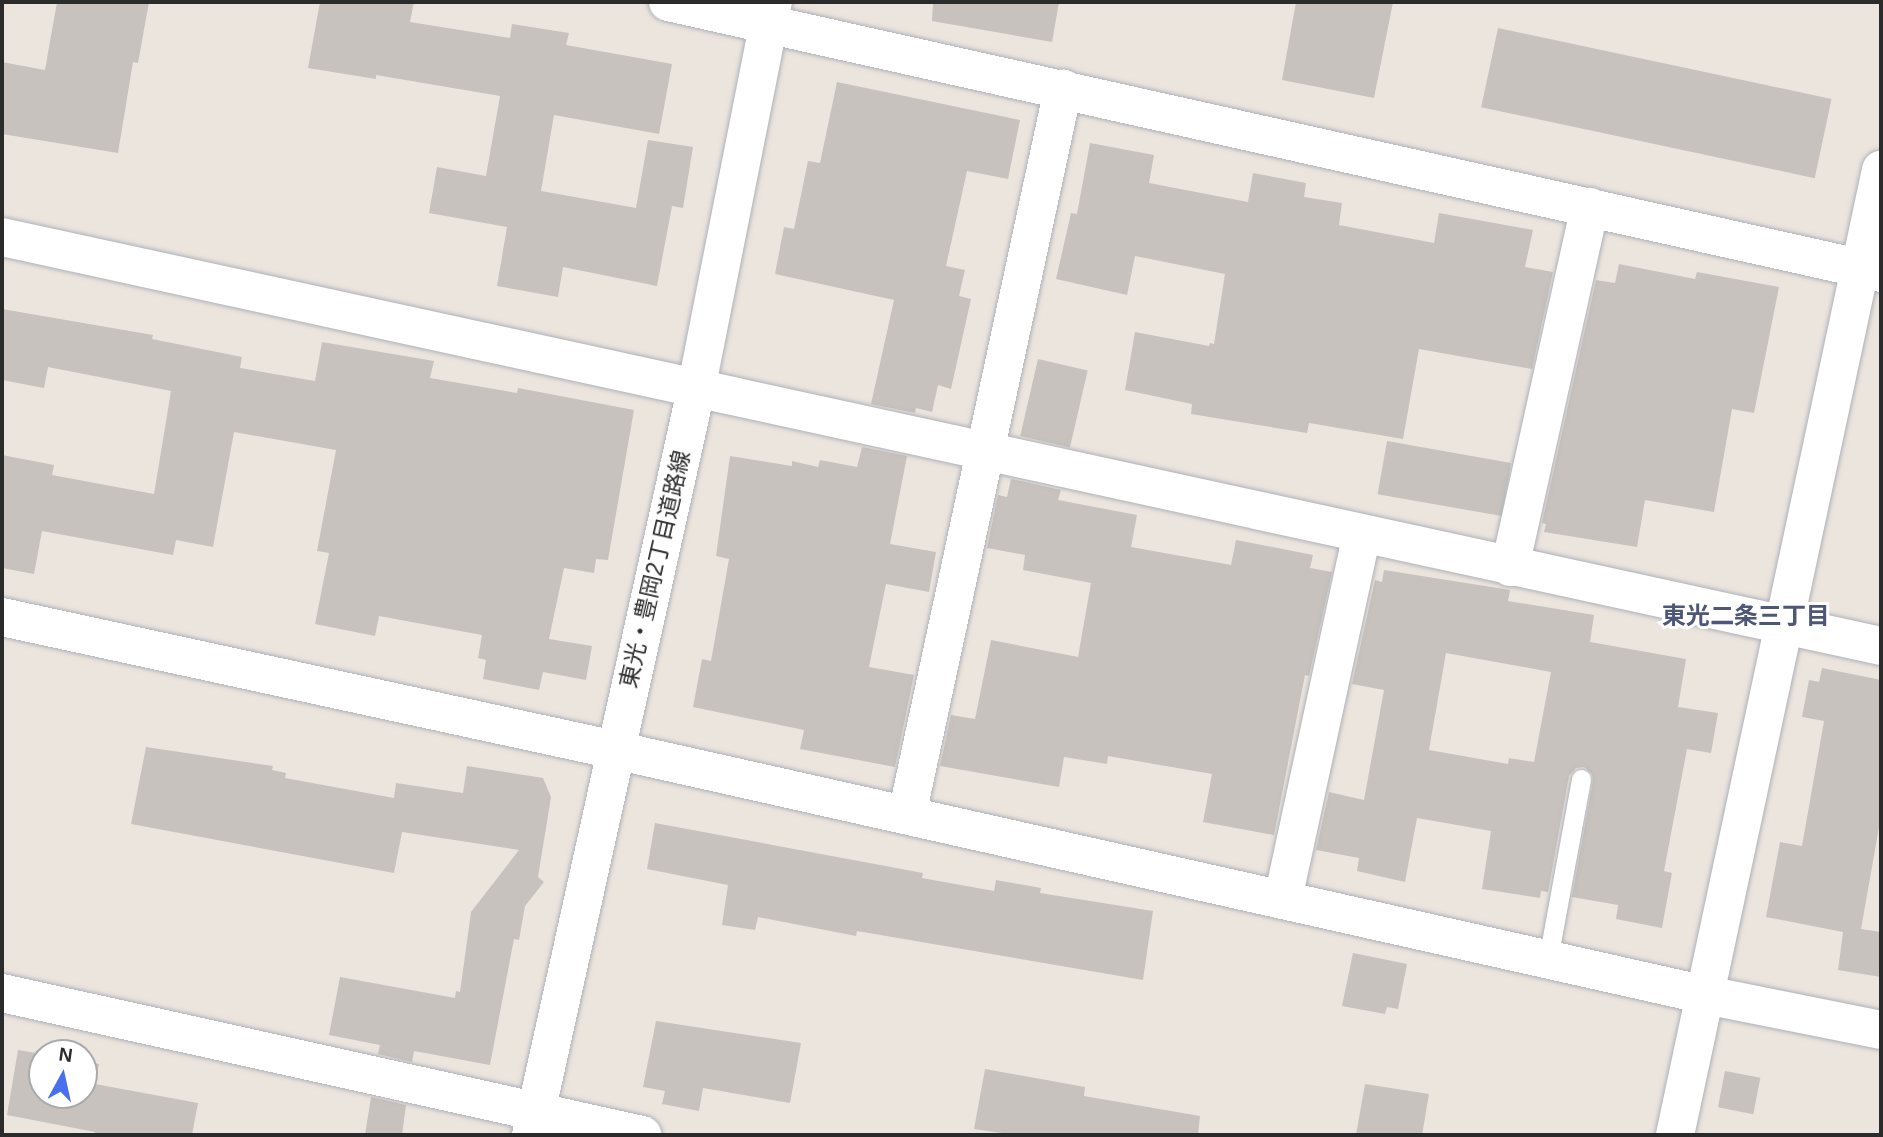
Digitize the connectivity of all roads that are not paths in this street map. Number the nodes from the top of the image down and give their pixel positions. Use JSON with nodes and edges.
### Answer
{"nodes":[{"id":1,"x":668,"y":2,"type":"edge"},
{"id":2,"x":770,"y":13,"type":"edge"},
{"id":3,"x":1063,"y":89,"type":"junction"},
{"id":4,"x":1881,"y":170,"type":"edge"},
{"id":5,"x":1590,"y":208,"type":"junction"},
{"id":6,"x":2,"y":237,"type":"edge"},
{"id":7,"x":1871,"y":270,"type":"edge"},
{"id":8,"x":696,"y":390,"type":"junction"},
{"id":9,"x":983,"y":452,"type":"junction"},
{"id":10,"x":1362,"y":535,"type":"junction"},
{"id":11,"x":1510,"y":567,"type":"junction"},
{"id":12,"x":2,"y":617,"type":"edge"},
{"id":13,"x":1783,"y":626,"type":"junction"},
{"id":14,"x":1881,"y":646,"type":"edge"},
{"id":15,"x":615,"y":750,"type":"junction"},
{"id":16,"x":1581,"y":779,"type":"dead end"},
{"id":17,"x":907,"y":815,"type":"junction"},
{"id":18,"x":1283,"y":900,"type":"junction"},
{"id":19,"x":1548,"y":959,"type":"junction"},
{"id":20,"x":2,"y":993,"type":"edge"},
{"id":21,"x":1706,"y":995,"type":"junction"},
{"id":22,"x":1881,"y":1030,"type":"edge"},
{"id":23,"x":534,"y":1124,"type":"edge"},
{"id":24,"x":642,"y":1135,"type":"edge"},
{"id":25,"x":1675,"y":1135,"type":"edge"}],
"edges":[{"from":1,"to":2,"type":"street"},
{"from":2,"to":3,"type":"street"},
{"from":2,"to":8,"type":"street","name":"東光・豊岡2丁目道路線"},
{"from":3,"to":5,"type":"street"},
{"from":3,"to":9,"type":"street"},
{"from":4,"to":7,"type":"street"},
{"from":5,"to":7,"type":"street"},
{"from":5,"to":11,"type":"street"},
{"from":6,"to":8,"type":"street"},
{"from":7,"to":13,"type":"street"},
{"from":8,"to":9,"type":"street"},
{"from":8,"to":15,"type":"street","name":"東光・豊岡2丁目道路線"},
{"from":9,"to":10,"type":"street"},
{"from":9,"to":17,"type":"street"},
{"from":10,"to":11,"type":"street"},
{"from":10,"to":18,"type":"street"},
{"from":11,"to":13,"type":"street"},
{"from":12,"to":15,"type":"street"},
{"from":13,"to":14,"type":"street"},
{"from":13,"to":21,"type":"street"},
{"from":15,"to":17,"type":"street"},
{"from":15,"to":23,"type":"street","name":"東光・豊岡2丁目道路線"},
{"from":16,"to":19,"type":"lane"},
{"from":17,"to":18,"type":"street"},
{"from":18,"to":19,"type":"street"},
{"from":19,"to":21,"type":"street"},
{"from":20,"to":23,"type":"street"},
{"from":21,"to":22,"type":"street"},
{"from":21,"to":25,"type":"street"},
{"from":23,"to":24,"type":"street"}]}
